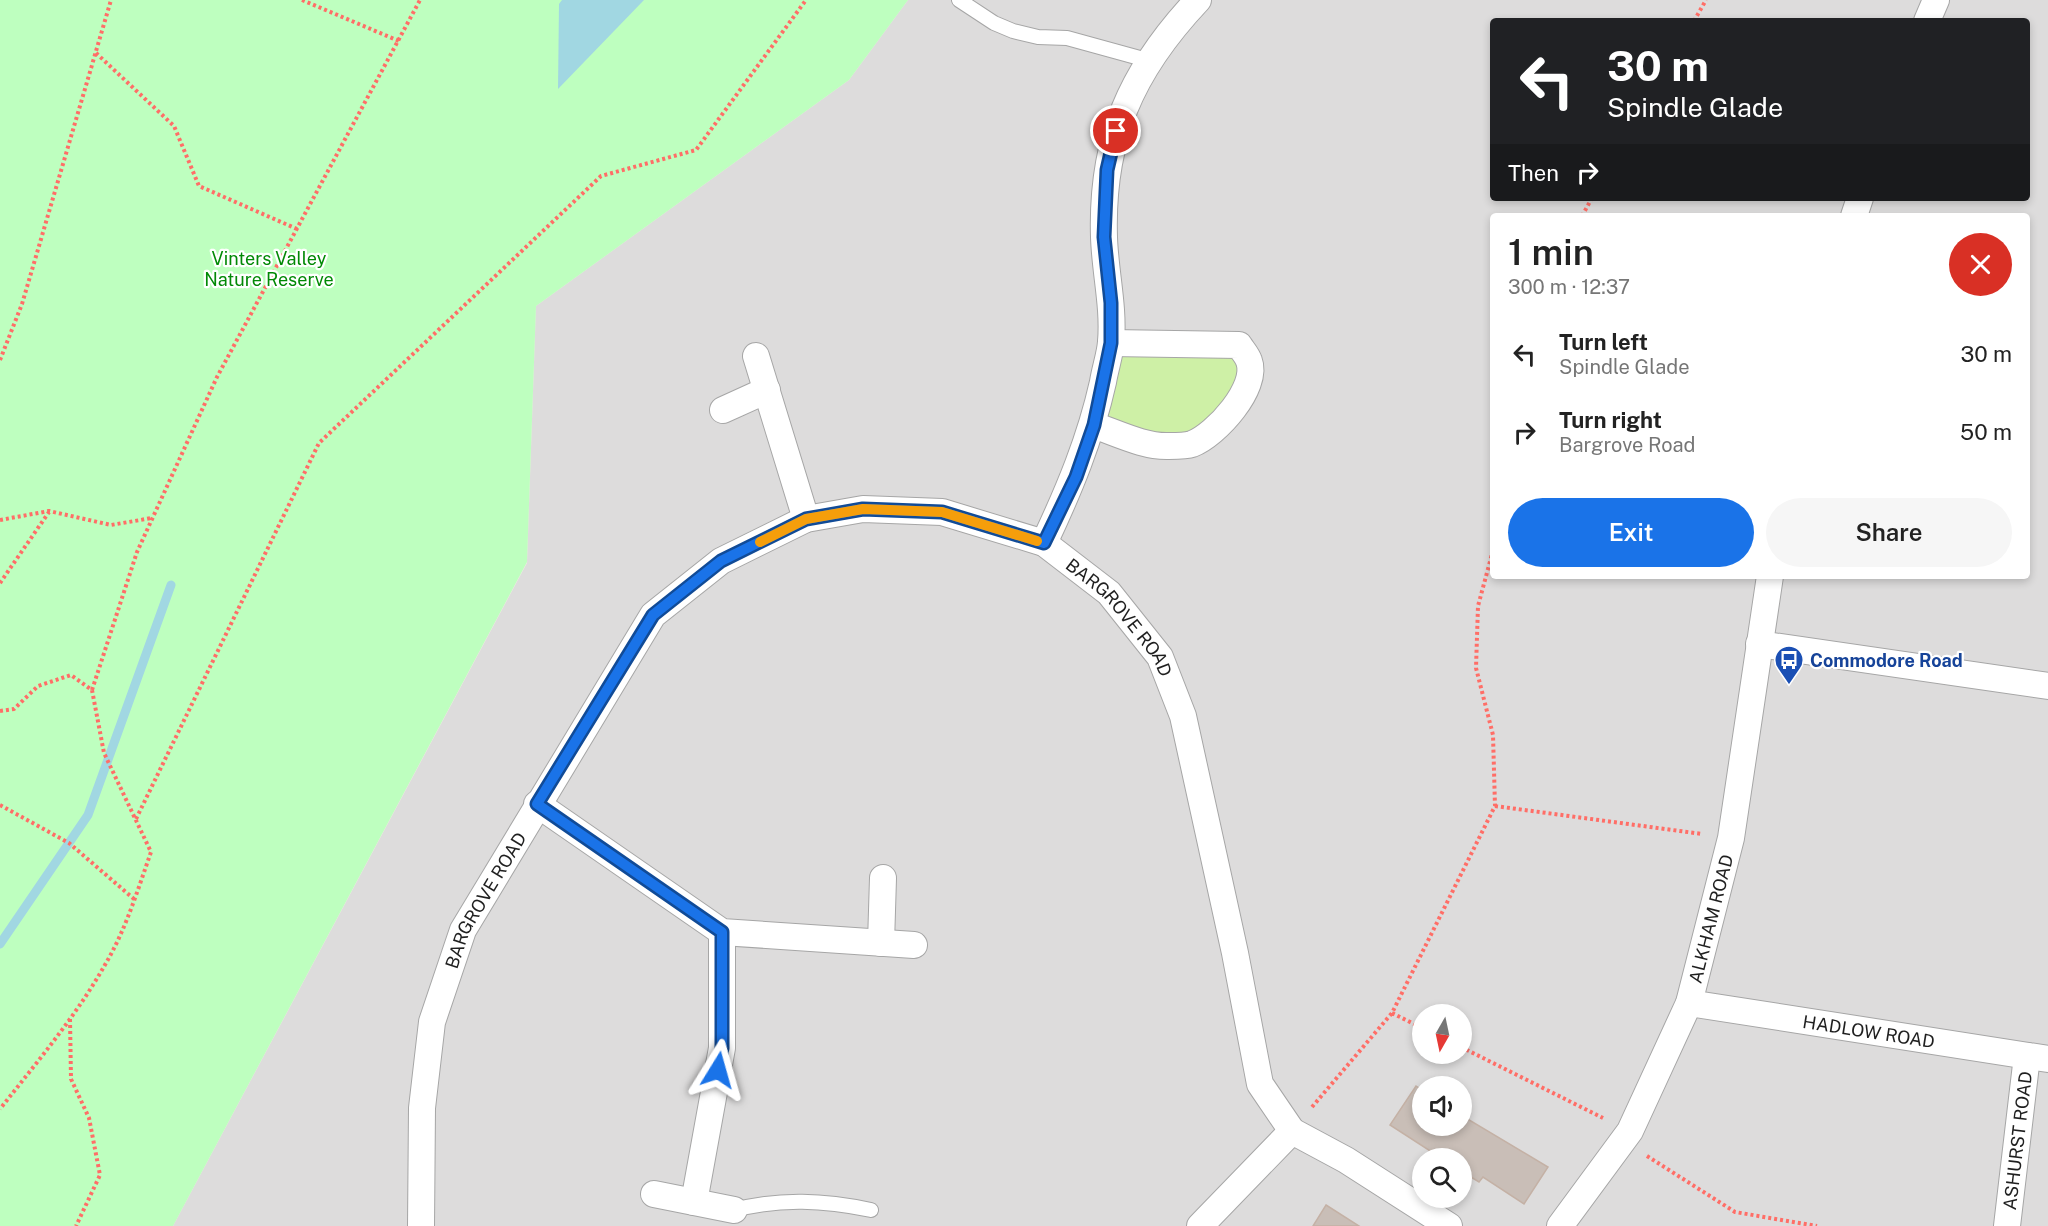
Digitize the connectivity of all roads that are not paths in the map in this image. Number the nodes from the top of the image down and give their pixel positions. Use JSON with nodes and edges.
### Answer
{"nodes":[{"id":1,"x":959,"y":0,"type":"edge"},
{"id":2,"x":1198,"y":0,"type":"edge"},
{"id":3,"x":1936,"y":0,"type":"edge"},
{"id":4,"x":1929,"y":18,"type":"edge"},
{"id":5,"x":1147,"y":60,"type":"junction"},
{"id":6,"x":1111,"y":343,"type":"junction"},
{"id":7,"x":756,"y":356,"type":"dead end"},
{"id":8,"x":767,"y":390,"type":"junction"},
{"id":9,"x":723,"y":410,"type":"dead end"},
{"id":10,"x":1094,"y":425,"type":"junction"},
{"id":11,"x":806,"y":519,"type":"junction"},
{"id":12,"x":1044,"y":543,"type":"junction"},
{"id":13,"x":1770,"y":579,"type":"edge"},
{"id":14,"x":1760,"y":644,"type":"junction"},
{"id":15,"x":2048,"y":686,"type":"edge"},
{"id":16,"x":537,"y":804,"type":"junction"},
{"id":17,"x":883,"y":878,"type":"dead end"},
{"id":18,"x":722,"y":932,"type":"junction"},
{"id":19,"x":881,"y":943,"type":"junction"},
{"id":20,"x":914,"y":945,"type":"dead end"},
{"id":21,"x":1689,"y":1003,"type":"junction"},
{"id":22,"x":2037,"y":1058,"type":"edge"},
{"id":23,"x":1292,"y":1131,"type":"junction"},
{"id":24,"x":654,"y":1194,"type":"dead end"},
{"id":25,"x":694,"y":1202,"type":"junction"},
{"id":26,"x":734,"y":1210,"type":"joint"},
{"id":27,"x":871,"y":1210,"type":"dead end"},
{"id":28,"x":421,"y":1226,"type":"edge"},
{"id":29,"x":1200,"y":1226,"type":"edge"},
{"id":30,"x":1449,"y":1226,"type":"edge"},
{"id":31,"x":1560,"y":1226,"type":"edge"},
{"id":32,"x":2007,"y":1226,"type":"edge"}],
"edges":[{"from":1,"to":5,"type":"lane"},
{"from":2,"to":5,"type":"street"},
{"from":3,"to":4,"type":"street"},
{"from":5,"to":6,"type":"street"},
{"from":6,"to":10,"type":"street"},
{"from":6,"to":10,"type":"street"},
{"from":7,"to":8,"type":"street"},
{"from":8,"to":9,"type":"street"},
{"from":8,"to":11,"type":"street"},
{"from":10,"to":12,"type":"street"},
{"from":11,"to":12,"type":"street","name":"BARGROVE ROAD"},
{"from":11,"to":16,"type":"street","name":"BARGROVE ROAD"},
{"from":12,"to":23,"type":"street","name":"BARGROVE ROAD"},
{"from":13,"to":14,"type":"street","name":"ALKHAM ROAD"},
{"from":14,"to":15,"type":"street"},
{"from":14,"to":21,"type":"street","name":"ALKHAM ROAD"},
{"from":16,"to":18,"type":"street"},
{"from":16,"to":28,"type":"street","name":"BARGROVE ROAD"},
{"from":17,"to":19,"type":"street"},
{"from":18,"to":19,"type":"street"},
{"from":18,"to":25,"type":"street"},
{"from":19,"to":20,"type":"street"},
{"from":21,"to":22,"type":"street","name":"HADLOW ROAD"},
{"from":21,"to":31,"type":"street","name":"ALKHAM ROAD"},
{"from":22,"to":32,"type":"street","name":"ASHURST ROAD"},
{"from":23,"to":29,"type":"street"},
{"from":23,"to":30,"type":"street"},
{"from":24,"to":25,"type":"street"},
{"from":25,"to":26,"type":"street"},
{"from":26,"to":27,"type":"lane"}]}
